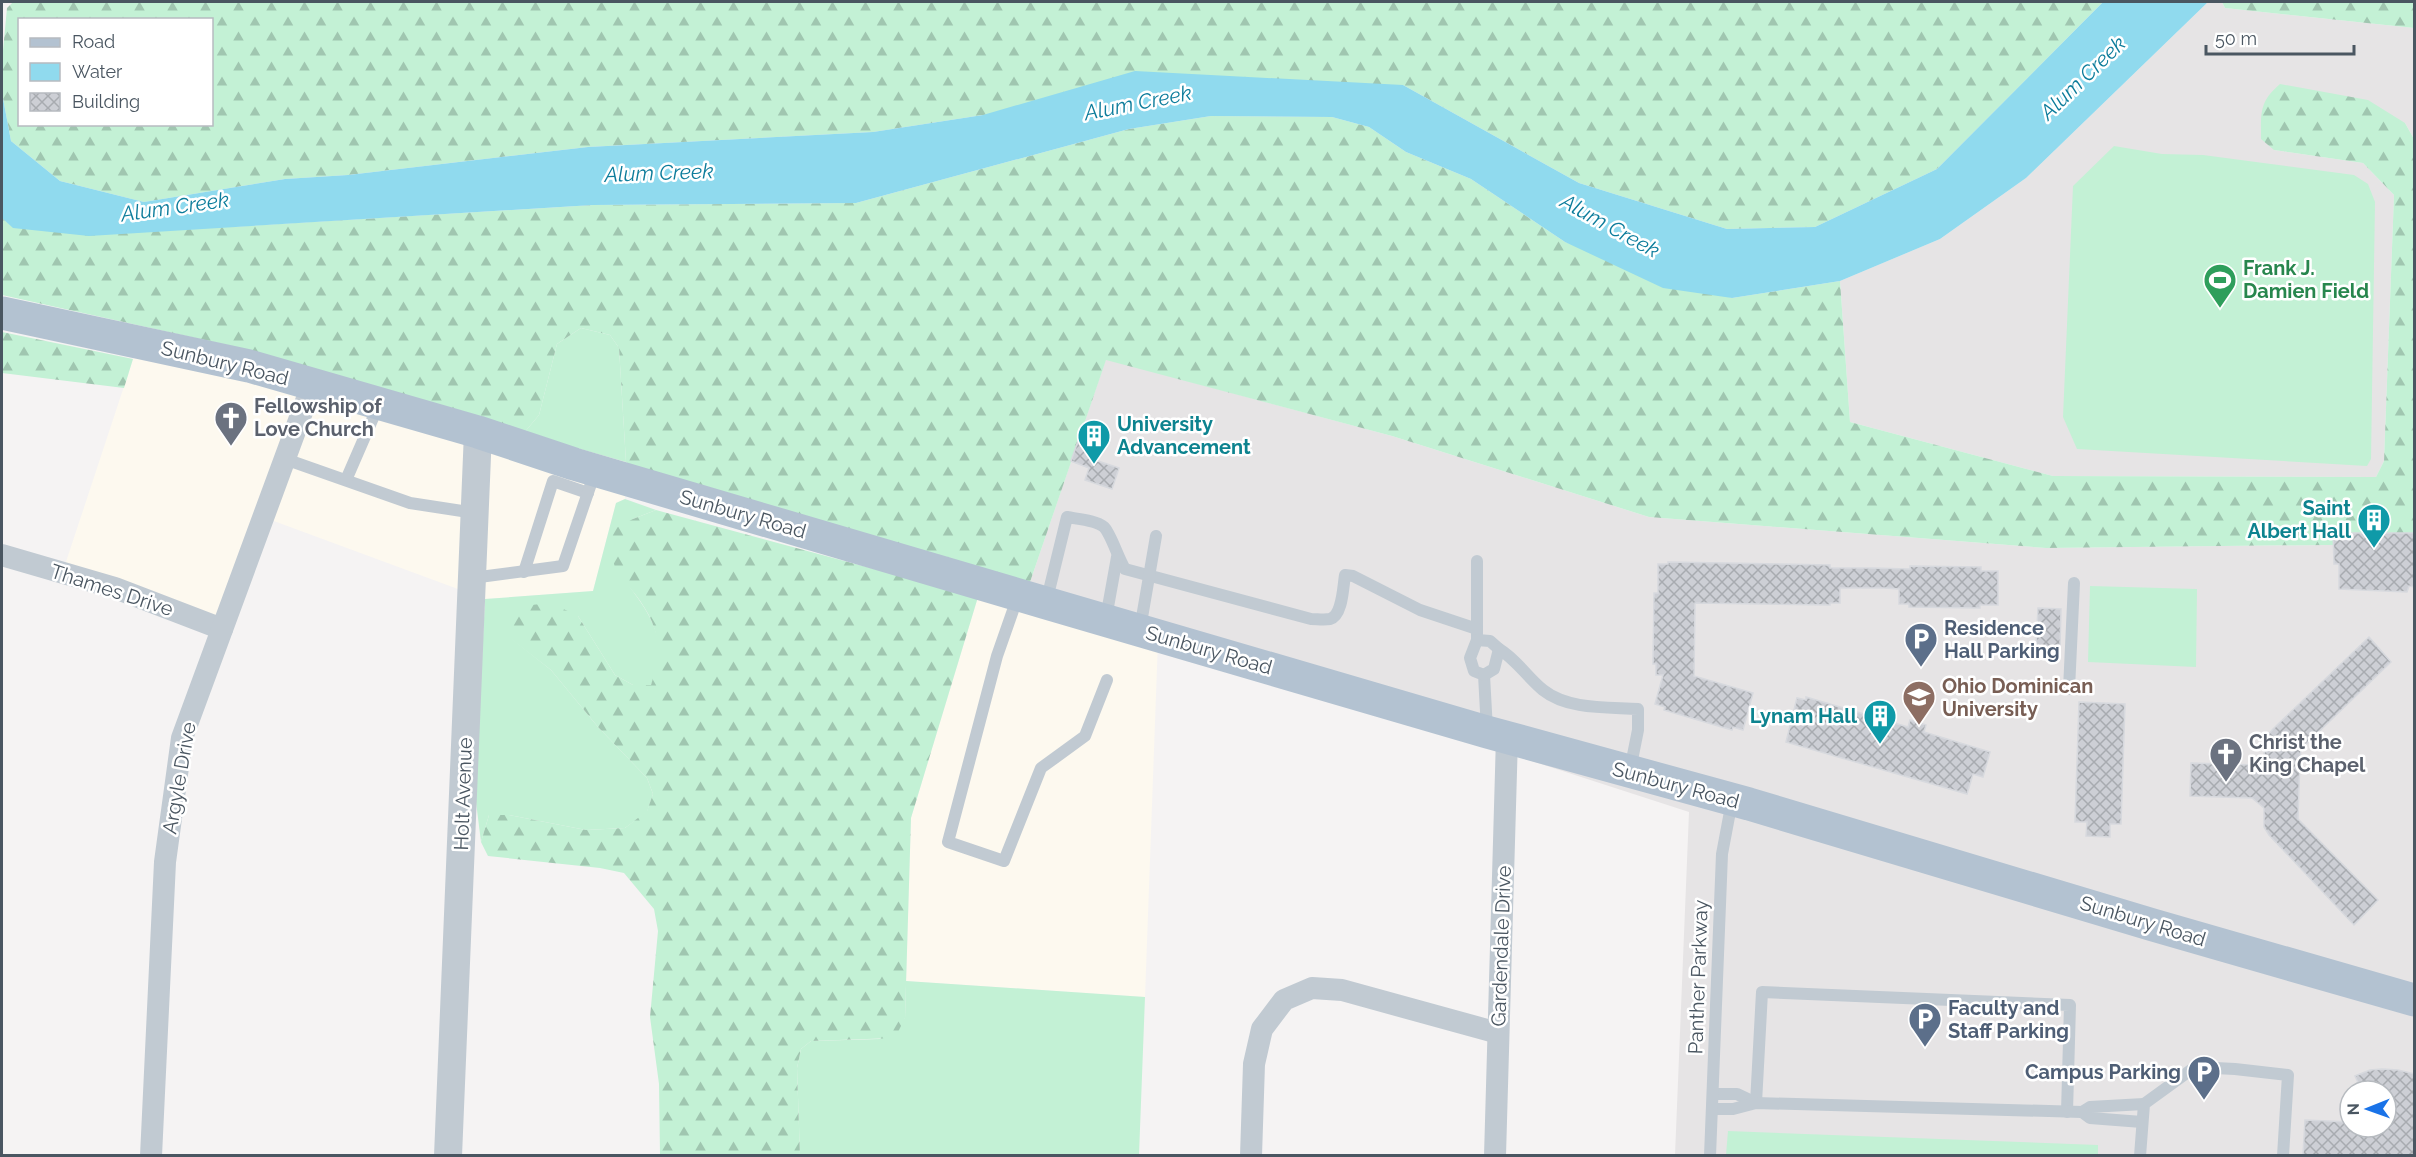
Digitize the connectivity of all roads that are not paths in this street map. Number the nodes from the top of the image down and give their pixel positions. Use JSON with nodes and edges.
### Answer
{"nodes":[{"id":1,"x":2,"y":313,"type":"edge"},
{"id":2,"x":312,"y":385,"type":"junction"},
{"id":3,"x":379,"y":404,"type":"junction"},
{"id":4,"x":478,"y":432,"type":"junction"},
{"id":5,"x":285,"y":459,"type":"junction"},
{"id":6,"x":346,"y":480,"type":"junction"},
{"id":7,"x":592,"y":482,"type":"junction"},
{"id":8,"x":475,"y":513,"type":"junction"},
{"id":9,"x":1156,"y":536,"type":"dead end"},
{"id":10,"x":2,"y":555,"type":"edge"},
{"id":11,"x":1117,"y":557,"type":"junction"},
{"id":12,"x":1477,"y":561,"type":"dead end"},
{"id":13,"x":524,"y":572,"type":"junction"},
{"id":14,"x":1150,"y":576,"type":"junction"},
{"id":15,"x":472,"y":578,"type":"junction"},
{"id":16,"x":2074,"y":583,"type":"dead end"},
{"id":17,"x":1032,"y":599,"type":"junction"},
{"id":18,"x":1106,"y":620,"type":"junction"},
{"id":19,"x":222,"y":629,"type":"junction"},
{"id":20,"x":1140,"y":630,"type":"junction"},
{"id":21,"x":1477,"y":635,"type":"junction"},
{"id":22,"x":1498,"y":649,"type":"junction"},
{"id":23,"x":1484,"y":675,"type":"junction"},
{"id":24,"x":1107,"y":680,"type":"dead end"},
{"id":25,"x":2068,"y":688,"type":"dead end"},
{"id":26,"x":1497,"y":734,"type":"junction"},
{"id":27,"x":1629,"y":772,"type":"junction"},
{"id":28,"x":1732,"y":800,"type":"junction"},
{"id":29,"x":2415,"y":1000,"type":"edge"},
{"id":30,"x":1498,"y":1033,"type":"junction"},
{"id":31,"x":1713,"y":1094,"type":"junction"},
{"id":32,"x":1756,"y":1103,"type":"junction"},
{"id":33,"x":2144,"y":1104,"type":"junction"},
{"id":34,"x":1712,"y":1109,"type":"junction"},
{"id":35,"x":2067,"y":1112,"type":"junction"},
{"id":36,"x":2082,"y":1112,"type":"junction"},
{"id":37,"x":2142,"y":1122,"type":"junction"},
{"id":38,"x":151,"y":1155,"type":"edge"},
{"id":39,"x":448,"y":1155,"type":"edge"},
{"id":40,"x":1251,"y":1155,"type":"edge"},
{"id":41,"x":1495,"y":1155,"type":"edge"},
{"id":42,"x":1710,"y":1155,"type":"edge"},
{"id":43,"x":2140,"y":1155,"type":"edge"},
{"id":44,"x":2283,"y":1155,"type":"edge"}],
"edges":[{"from":1,"to":2,"type":"main road","name":"Sunbury Road"},
{"from":2,"to":3,"type":"main road","name":"Sunbury Road"},
{"from":2,"to":5,"type":"street","name":"Argyle Drive"},
{"from":3,"to":4,"type":"main road","name":"Sunbury Road"},
{"from":3,"to":6,"type":"lane"},
{"from":4,"to":7,"type":"main road","name":"Sunbury Road"},
{"from":4,"to":8,"type":"street","name":"Holt Avenue"},
{"from":5,"to":6,"type":"lane"},
{"from":5,"to":19,"type":"street","name":"Argyle Drive"},
{"from":6,"to":8,"type":"lane"},
{"from":7,"to":13,"type":"lane"},
{"from":7,"to":13,"type":"lane"},
{"from":7,"to":17,"type":"main road","name":"Sunbury Road"},
{"from":8,"to":15,"type":"street","name":"Holt Avenue"},
{"from":9,"to":14,"type":"lane"},
{"from":10,"to":19,"type":"street","name":"Thames Drive"},
{"from":11,"to":14,"type":"lane"},
{"from":11,"to":17,"type":"lane"},
{"from":11,"to":18,"type":"lane"},
{"from":12,"to":21,"type":"lane"},
{"from":13,"to":15,"type":"lane"},
{"from":14,"to":20,"type":"lane"},
{"from":14,"to":21,"type":"lane"},
{"from":15,"to":39,"type":"street","name":"Holt Avenue"},
{"from":16,"to":25,"type":"lane"},
{"from":17,"to":18,"type":"main road","name":"Sunbury Road"},
{"from":17,"to":24,"type":"lane"},
{"from":18,"to":20,"type":"main road","name":"Sunbury Road"},
{"from":19,"to":38,"type":"street","name":"Argyle Drive"},
{"from":20,"to":26,"type":"main road","name":"Sunbury Road"},
{"from":21,"to":22,"type":"lane"},
{"from":21,"to":23,"type":"lane"},
{"from":22,"to":23,"type":"lane"},
{"from":22,"to":27,"type":"lane"},
{"from":23,"to":26,"type":"lane"},
{"from":26,"to":27,"type":"main road","name":"Sunbury Road"},
{"from":26,"to":30,"type":"street","name":"Gardendale Drive"},
{"from":27,"to":28,"type":"main road","name":"Sunbury Road"},
{"from":28,"to":29,"type":"main road","name":"Sunbury Road"},
{"from":28,"to":31,"type":"lane","name":"Panther Parkway"},
{"from":30,"to":40,"type":"street"},
{"from":30,"to":41,"type":"street","name":"Gardendale Drive"},
{"from":31,"to":32,"type":"lane"},
{"from":31,"to":34,"type":"lane","name":"Panther Parkway"},
{"from":32,"to":34,"type":"lane"},
{"from":32,"to":35,"type":"lane"},
{"from":32,"to":35,"type":"lane"},
{"from":33,"to":36,"type":"lane"},
{"from":33,"to":37,"type":"lane"},
{"from":33,"to":44,"type":"lane"},
{"from":34,"to":42,"type":"lane","name":"Panther Parkway"},
{"from":35,"to":36,"type":"lane"},
{"from":36,"to":37,"type":"lane"},
{"from":37,"to":43,"type":"lane"}]}
